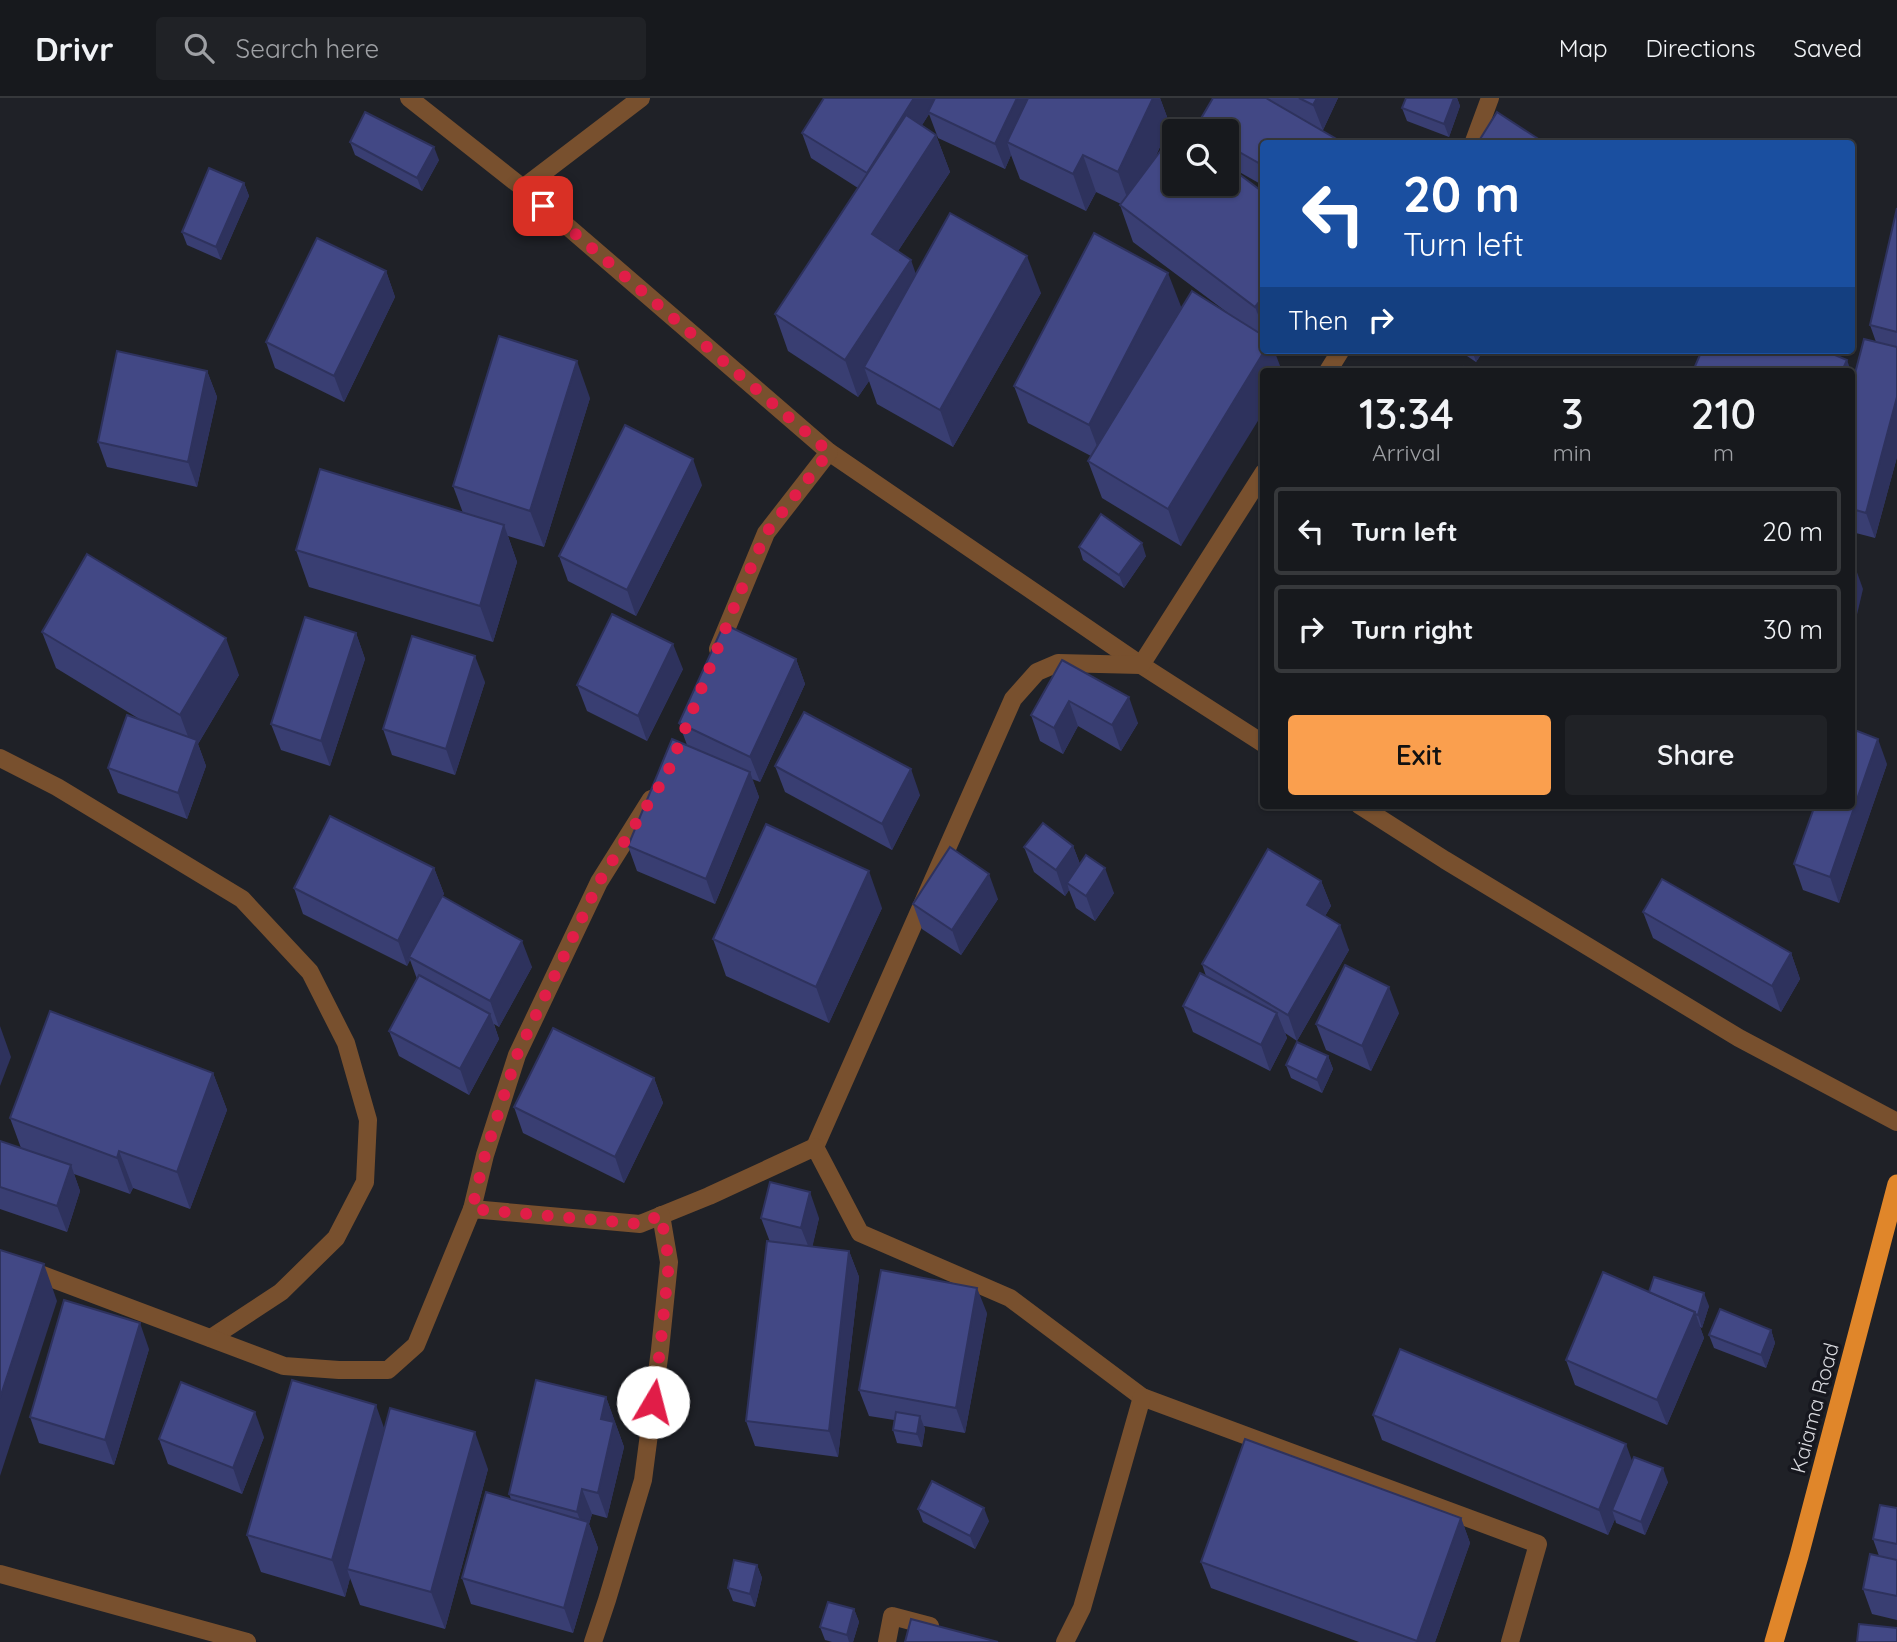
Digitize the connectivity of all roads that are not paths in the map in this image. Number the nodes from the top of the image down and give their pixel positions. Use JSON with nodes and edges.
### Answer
{"nodes":[{"id":1,"x":409,"y":98,"type":"edge"},
{"id":2,"x":641,"y":98,"type":"edge"},
{"id":3,"x":1490,"y":98,"type":"edge"},
{"id":4,"x":1474,"y":140,"type":"edge"},
{"id":5,"x":523,"y":188,"type":"junction"},
{"id":6,"x":829,"y":452,"type":"junction"},
{"id":7,"x":1260,"y":478,"type":"edge"},
{"id":8,"x":714,"y":659,"type":"edge"},
{"id":9,"x":1141,"y":665,"type":"junction"},
{"id":10,"x":1260,"y":741,"type":"edge"},
{"id":11,"x":0,"y":758,"type":"edge"},
{"id":12,"x":660,"y":784,"type":"edge"},
{"id":13,"x":1365,"y":809,"type":"edge"},
{"id":14,"x":1897,"y":1122,"type":"edge"},
{"id":15,"x":815,"y":1147,"type":"junction"},
{"id":16,"x":1897,"y":1184,"type":"edge"},
{"id":17,"x":472,"y":1209,"type":"junction"},
{"id":18,"x":661,"y":1215,"type":"junction"},
{"id":19,"x":0,"y":1259,"type":"edge"},
{"id":20,"x":211,"y":1338,"type":"junction"},
{"id":21,"x":1142,"y":1397,"type":"junction"},
{"id":22,"x":0,"y":1574,"type":"edge"},
{"id":23,"x":952,"y":1632,"type":"edge"},
{"id":24,"x":1775,"y":1637,"type":"edge"},
{"id":25,"x":247,"y":1642,"type":"edge"},
{"id":26,"x":593,"y":1642,"type":"edge"},
{"id":27,"x":887,"y":1642,"type":"edge"},
{"id":28,"x":1065,"y":1642,"type":"edge"},
{"id":29,"x":1510,"y":1642,"type":"edge"},
{"id":30,"x":1759,"y":1642,"type":"edge"}],
"edges":[{"from":1,"to":5,"type":"street"},
{"from":2,"to":5,"type":"street"},
{"from":3,"to":4,"type":"street"},
{"from":5,"to":6,"type":"street"},
{"from":6,"to":8,"type":"street"},
{"from":6,"to":9,"type":"street"},
{"from":7,"to":9,"type":"street"},
{"from":9,"to":10,"type":"street"},
{"from":9,"to":15,"type":"street"},
{"from":11,"to":20,"type":"street"},
{"from":12,"to":17,"type":"street"},
{"from":13,"to":14,"type":"street"},
{"from":15,"to":18,"type":"street"},
{"from":15,"to":21,"type":"street"},
{"from":16,"to":24,"type":"highway","name":"Kaiama Road"},
{"from":17,"to":18,"type":"street"},
{"from":17,"to":20,"type":"street"},
{"from":18,"to":26,"type":"street"},
{"from":19,"to":20,"type":"street"},
{"from":21,"to":28,"type":"street"},
{"from":21,"to":29,"type":"street"},
{"from":22,"to":25,"type":"street"},
{"from":23,"to":27,"type":"street"},
{"from":24,"to":30,"type":"street"}]}
